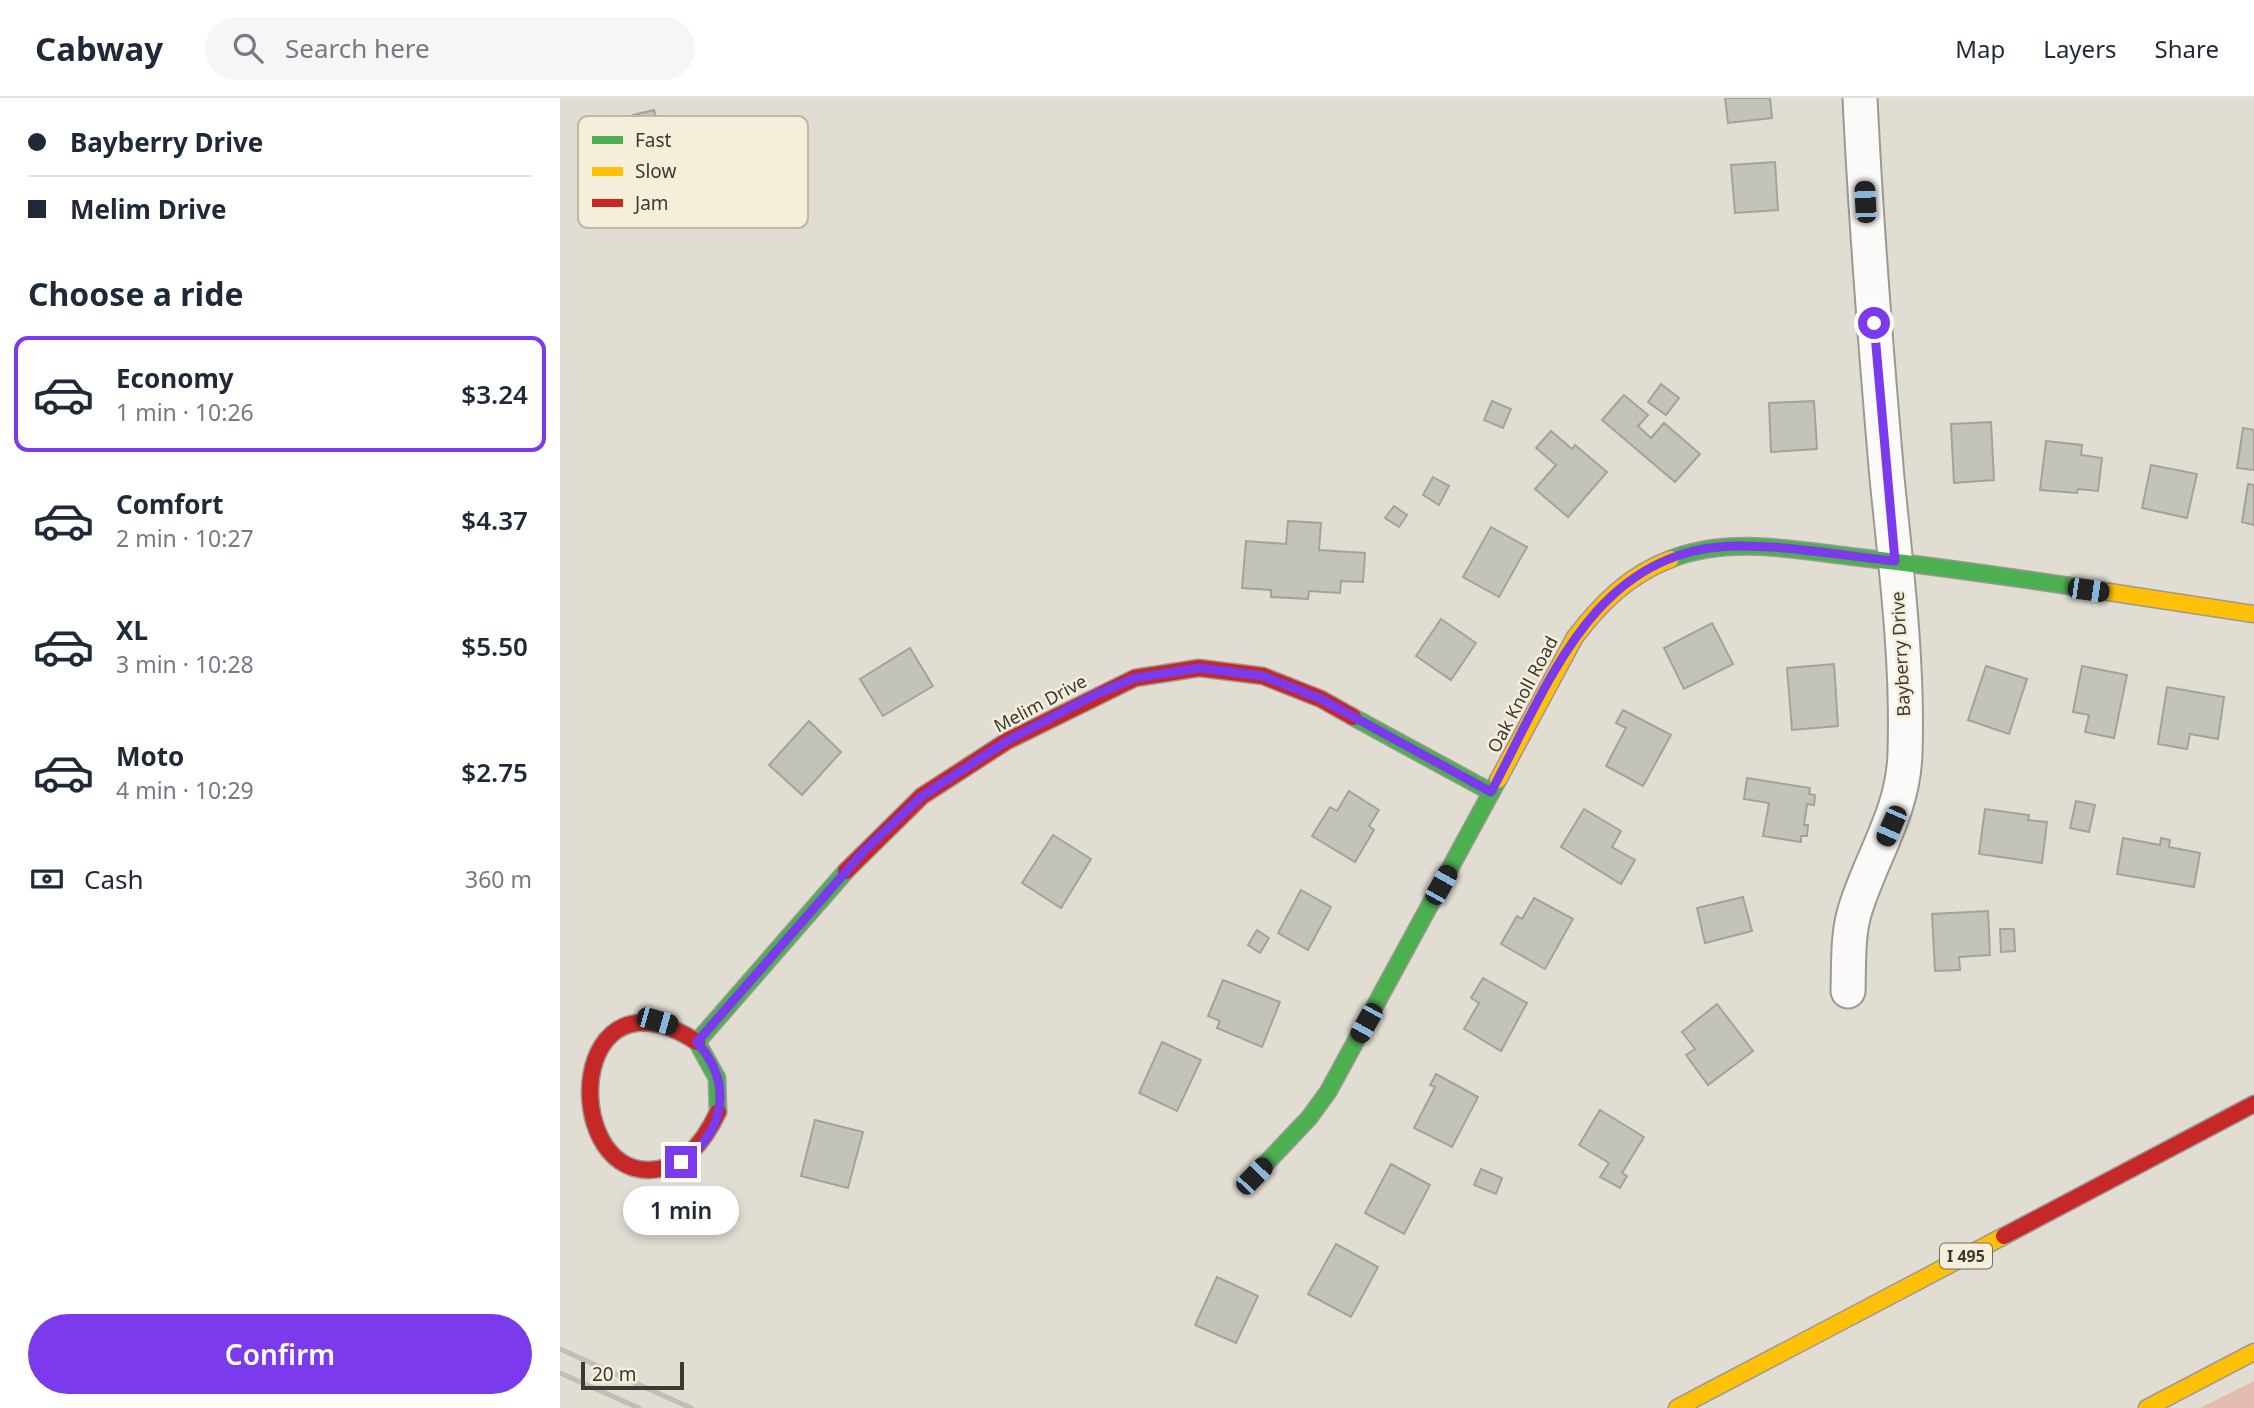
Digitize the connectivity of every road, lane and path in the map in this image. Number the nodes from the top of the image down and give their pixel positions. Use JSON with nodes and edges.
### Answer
{"nodes":[{"id":1,"x":1860,"y":98,"type":"edge"},
{"id":2,"x":1895,"y":561,"type":"junction"},
{"id":3,"x":2254,"y":614,"type":"edge"},
{"id":4,"x":1491,"y":792,"type":"junction"},
{"id":5,"x":1848,"y":991,"type":"dead end"},
{"id":6,"x":697,"y":1042,"type":"junction"},
{"id":7,"x":579,"y":1057,"type":"dead end"},
{"id":8,"x":2254,"y":1104,"type":"edge"},
{"id":9,"x":585,"y":1142,"type":"dead end"},
{"id":10,"x":1254,"y":1176,"type":"dead end"},
{"id":11,"x":2254,"y":1352,"type":"edge"},
{"id":12,"x":1677,"y":1408,"type":"edge"},
{"id":13,"x":2147,"y":1408,"type":"edge"}],
"edges":[{"from":1,"to":2,"type":"street","name":"Bayberry Drive"},
{"from":2,"to":3,"type":"main road","name":"Oak Knoll Road"},
{"from":2,"to":4,"type":"main road","name":"Oak Knoll Road"},
{"from":2,"to":5,"type":"street","name":"Bayberry Drive"},
{"from":4,"to":6,"type":"main road","name":"Melim Drive"},
{"from":4,"to":10,"type":"main road","name":"Oak Knoll Road"},
{"from":6,"to":7,"type":"main road"},
{"from":6,"to":9,"type":"main road"},
{"from":8,"to":12,"type":"main road","number":"I 495"},
{"from":11,"to":13,"type":"main road"}]}
